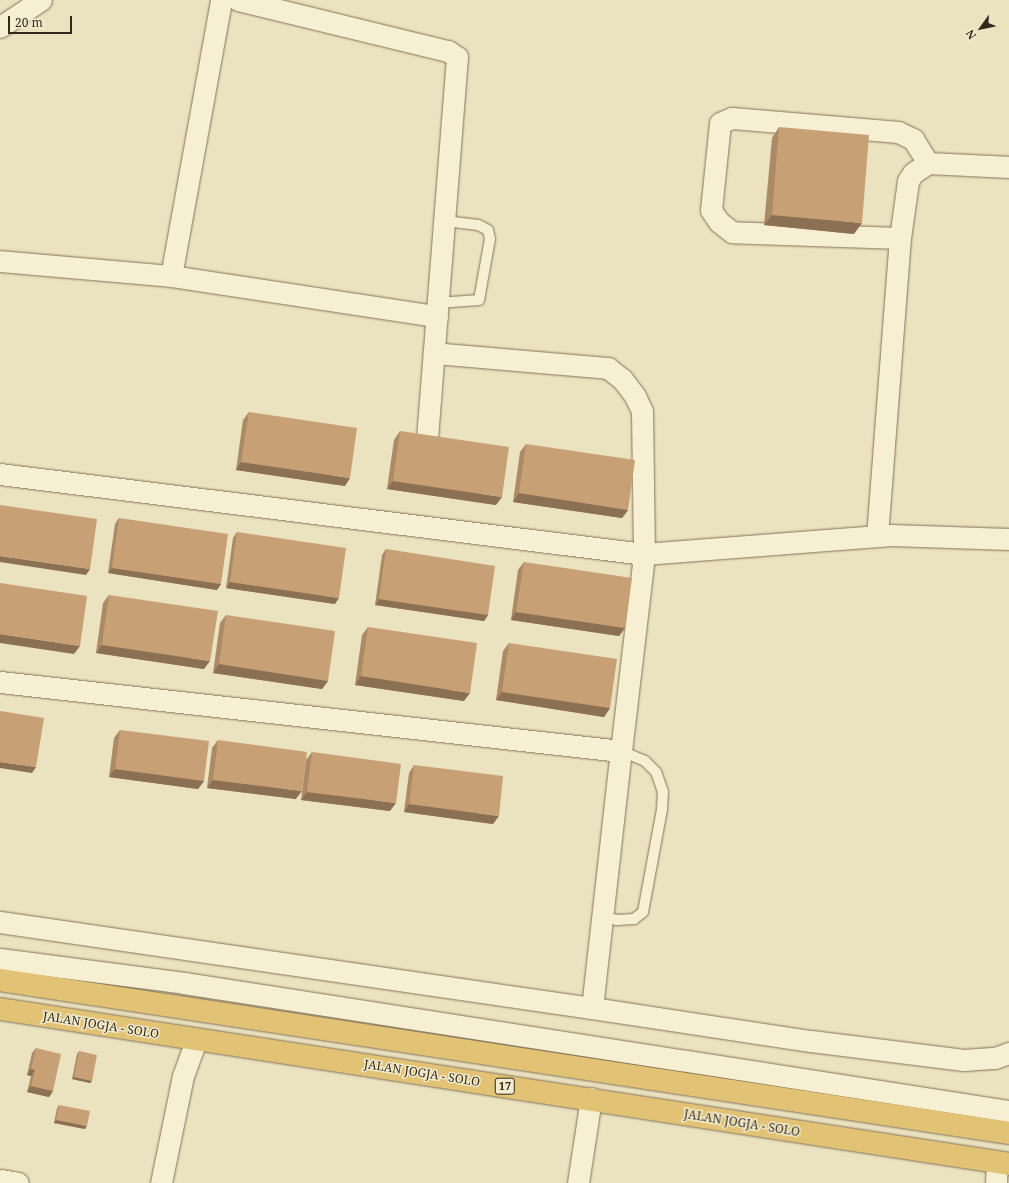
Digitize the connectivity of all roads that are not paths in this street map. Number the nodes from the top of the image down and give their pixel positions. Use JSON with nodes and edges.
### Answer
{"nodes":[{"id":1,"x":41,"y":0,"type":"edge"},
{"id":2,"x":221,"y":0,"type":"edge"},
{"id":3,"x":238,"y":0,"type":"edge"},
{"id":4,"x":0,"y":27,"type":"edge"},
{"id":5,"x":928,"y":162,"type":"junction"},
{"id":6,"x":1009,"y":167,"type":"edge"},
{"id":7,"x":445,"y":221,"type":"junction"},
{"id":8,"x":900,"y":238,"type":"junction"},
{"id":9,"x":0,"y":261,"type":"edge"},
{"id":10,"x":171,"y":276,"type":"junction"},
{"id":11,"x":438,"y":309,"type":"junction"},
{"id":12,"x":434,"y":353,"type":"junction"},
{"id":13,"x":427,"y":437,"type":"edge"},
{"id":14,"x":0,"y":474,"type":"edge"},
{"id":15,"x":878,"y":536,"type":"junction"},
{"id":16,"x":1009,"y":539,"type":"edge"},
{"id":17,"x":644,"y":554,"type":"junction"},
{"id":18,"x":0,"y":682,"type":"edge"},
{"id":19,"x":621,"y":751,"type":"junction"},
{"id":20,"x":602,"y":916,"type":"junction"},
{"id":21,"x":0,"y":922,"type":"edge"},
{"id":22,"x":0,"y":958,"type":"edge"},
{"id":23,"x":0,"y":980,"type":"edge"},
{"id":24,"x":592,"y":1008,"type":"junction"},
{"id":25,"x":0,"y":1009,"type":"edge"},
{"id":26,"x":196,"y":1040,"type":"junction"},
{"id":27,"x":1009,"y":1052,"type":"edge"},
{"id":28,"x":591,"y":1098,"type":"junction"},
{"id":29,"x":1002,"y":1110,"type":"edge"},
{"id":30,"x":1000,"y":1132,"type":"edge"},
{"id":31,"x":1000,"y":1170,"type":"edge"},
{"id":32,"x":0,"y":1180,"type":"edge"},
{"id":33,"x":18,"y":1183,"type":"edge"},
{"id":34,"x":161,"y":1183,"type":"edge"},
{"id":35,"x":578,"y":1183,"type":"edge"}],
"edges":[{"from":1,"to":4,"type":"street"},
{"from":2,"to":10,"type":"street"},
{"from":3,"to":7,"type":"street"},
{"from":5,"to":6,"type":"street"},
{"from":5,"to":8,"type":"street"},
{"from":5,"to":8,"type":"street"},
{"from":7,"to":11,"type":"street"},
{"from":7,"to":11,"type":"lane"},
{"from":8,"to":15,"type":"street"},
{"from":9,"to":10,"type":"street"},
{"from":10,"to":11,"type":"street"},
{"from":11,"to":12,"type":"street"},
{"from":12,"to":13,"type":"street"},
{"from":12,"to":17,"type":"street"},
{"from":14,"to":17,"type":"street"},
{"from":15,"to":16,"type":"street"},
{"from":15,"to":17,"type":"street"},
{"from":17,"to":19,"type":"street"},
{"from":18,"to":19,"type":"street"},
{"from":19,"to":20,"type":"street"},
{"from":19,"to":20,"type":"lane"},
{"from":20,"to":24,"type":"street"},
{"from":21,"to":24,"type":"street"},
{"from":22,"to":29,"type":"street"},
{"from":23,"to":30,"type":"highway","number":"17"},
{"from":24,"to":27,"type":"street"},
{"from":25,"to":26,"type":"highway","name":"JALAN JOGJA - SOLO","number":"17"},
{"from":26,"to":28,"type":"highway","name":"JALAN JOGJA - SOLO","number":"17"},
{"from":26,"to":34,"type":"street"},
{"from":28,"to":31,"type":"highway","name":"JALAN JOGJA - SOLO","number":"17"},
{"from":28,"to":35,"type":"street"},
{"from":29,"to":30,"type":"street"},
{"from":32,"to":33,"type":"street"}]}
